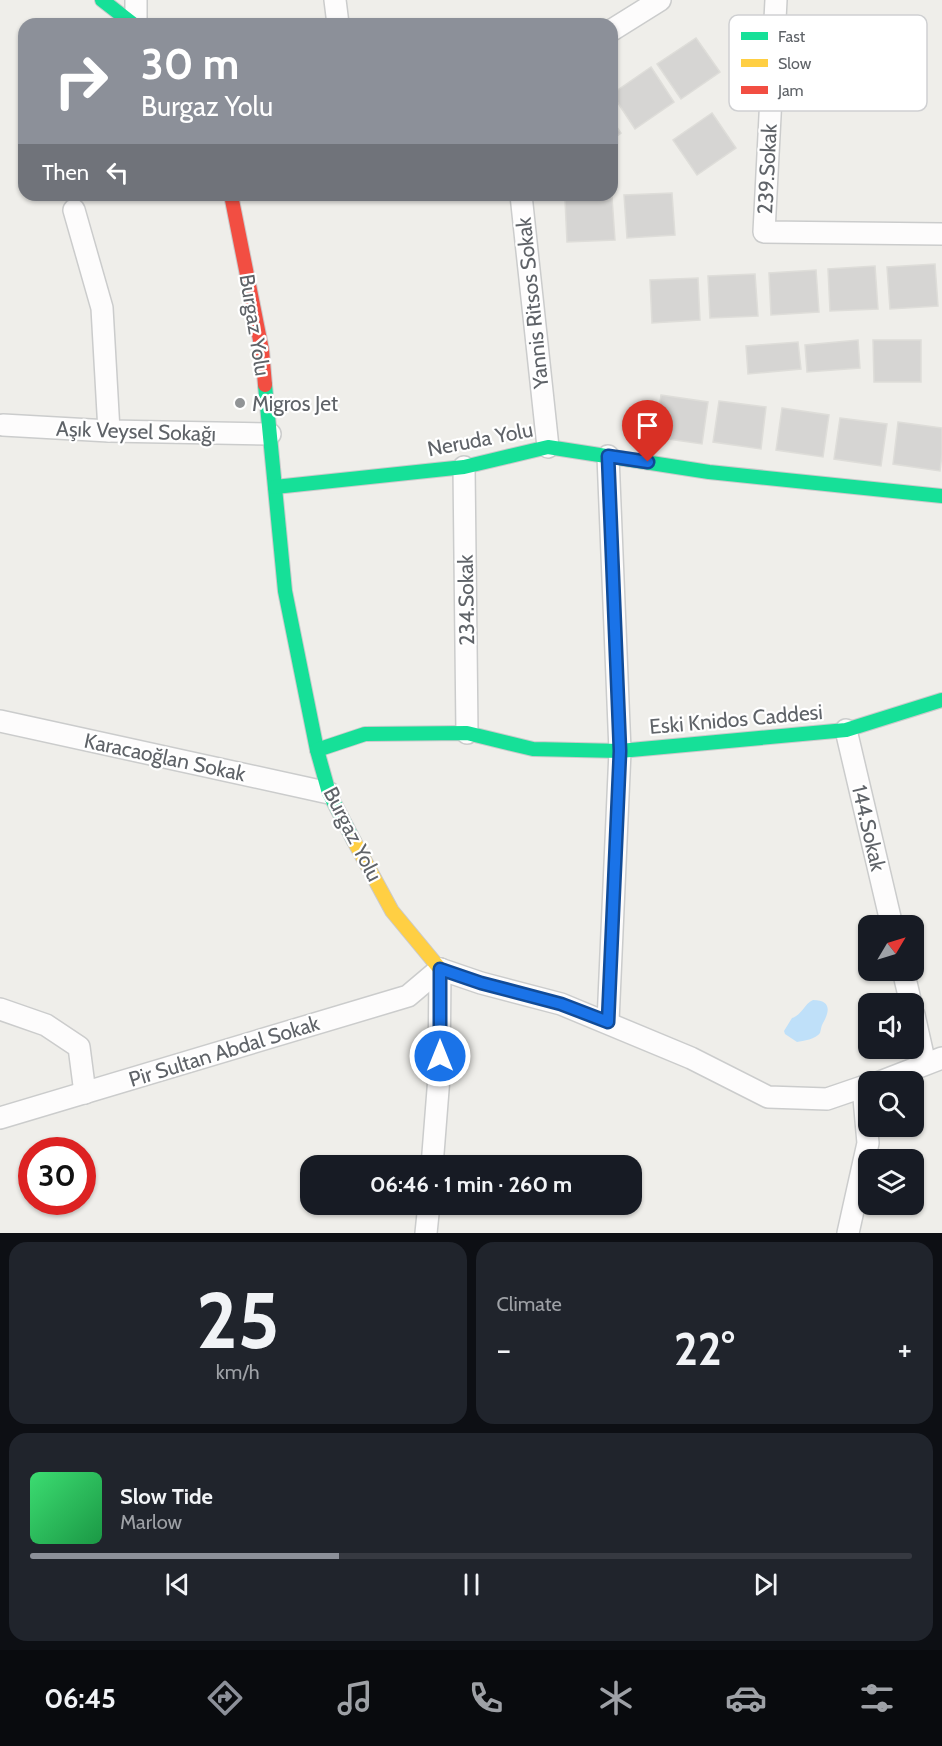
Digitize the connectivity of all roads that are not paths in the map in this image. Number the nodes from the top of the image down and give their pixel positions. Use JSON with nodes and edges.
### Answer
{"nodes":[{"id":1,"x":102,"y":0,"type":"edge"},
{"id":2,"x":136,"y":0,"type":"edge"},
{"id":3,"x":335,"y":0,"type":"edge"},
{"id":4,"x":660,"y":0,"type":"edge"},
{"id":5,"x":776,"y":0,"type":"edge"},
{"id":6,"x":775,"y":15,"type":"edge"},
{"id":7,"x":127,"y":18,"type":"edge"},
{"id":8,"x":135,"y":18,"type":"edge"},
{"id":9,"x":337,"y":18,"type":"edge"},
{"id":10,"x":618,"y":26,"type":"edge"},
{"id":11,"x":770,"y":111,"type":"edge"},
{"id":12,"x":232,"y":201,"type":"edge"},
{"id":13,"x":522,"y":201,"type":"edge"},
{"id":14,"x":74,"y":210,"type":"dead end"},
{"id":15,"x":942,"y":234,"type":"edge"},
{"id":16,"x":1,"y":425,"type":"edge"},
{"id":17,"x":109,"y":431,"type":"junction"},
{"id":18,"x":270,"y":434,"type":"junction"},
{"id":19,"x":548,"y":447,"type":"junction"},
{"id":20,"x":608,"y":456,"type":"junction"},
{"id":21,"x":464,"y":467,"type":"junction"},
{"id":22,"x":275,"y":487,"type":"junction"},
{"id":23,"x":942,"y":496,"type":"edge"},
{"id":24,"x":942,"y":700,"type":"edge"},
{"id":25,"x":0,"y":720,"type":"edge"},
{"id":26,"x":846,"y":730,"type":"junction"},
{"id":27,"x":467,"y":733,"type":"junction"},
{"id":28,"x":317,"y":750,"type":"junction"},
{"id":29,"x":620,"y":751,"type":"junction"},
{"id":30,"x":329,"y":793,"type":"junction"},
{"id":31,"x":889,"y":915,"type":"edge"},
{"id":32,"x":440,"y":969,"type":"junction"},
{"id":33,"x":0,"y":1009,"type":"edge"},
{"id":34,"x":608,"y":1022,"type":"junction"},
{"id":35,"x":924,"y":1038,"type":"edge"},
{"id":36,"x":934,"y":1061,"type":"edge"},
{"id":37,"x":908,"y":1071,"type":"edge"},
{"id":38,"x":858,"y":1089,"type":"edge"},
{"id":39,"x":85,"y":1093,"type":"junction"},
{"id":40,"x":0,"y":1118,"type":"edge"},
{"id":41,"x":868,"y":1137,"type":"edge"},
{"id":42,"x":433,"y":1155,"type":"edge"},
{"id":43,"x":428,"y":1215,"type":"edge"},
{"id":44,"x":426,"y":1233,"type":"edge"},
{"id":45,"x":848,"y":1233,"type":"edge"}],
"edges":[{"from":1,"to":7,"type":"street"},
{"from":2,"to":8,"type":"street"},
{"from":3,"to":9,"type":"street"},
{"from":4,"to":10,"type":"street"},
{"from":5,"to":6,"type":"street","name":"239.Sokak"},
{"from":11,"to":15,"type":"street","name":"239.Sokak"},
{"from":12,"to":18,"type":"street","name":"Burgaz Yolu"},
{"from":13,"to":19,"type":"street","name":"Yannis Ritsos Sokak"},
{"from":14,"to":17,"type":"street"},
{"from":16,"to":17,"type":"street","name":"Aşık Veysel Sokağı"},
{"from":17,"to":18,"type":"street","name":"Aşık Veysel Sokağı"},
{"from":18,"to":22,"type":"street","name":"Burgaz Yolu"},
{"from":19,"to":20,"type":"street","name":"Neruda Yolu"},
{"from":19,"to":21,"type":"street","name":"Neruda Yolu"},
{"from":20,"to":23,"type":"street","name":"Neruda Yolu"},
{"from":20,"to":29,"type":"street"},
{"from":21,"to":22,"type":"street","name":"Neruda Yolu"},
{"from":21,"to":27,"type":"street","name":"234.Sokak"},
{"from":22,"to":28,"type":"street","name":"Burgaz Yolu"},
{"from":24,"to":26,"type":"street","name":"Eski Knidos Caddesi"},
{"from":25,"to":30,"type":"street","name":"Karacaoğlan Sokak"},
{"from":26,"to":29,"type":"street","name":"Eski Knidos Caddesi"},
{"from":26,"to":31,"type":"street","name":"144.Sokak"},
{"from":27,"to":28,"type":"street","name":"Eski Knidos Caddesi"},
{"from":27,"to":29,"type":"street","name":"Eski Knidos Caddesi"},
{"from":28,"to":30,"type":"street","name":"Burgaz Yolu"},
{"from":29,"to":34,"type":"street"},
{"from":30,"to":32,"type":"street","name":"Burgaz Yolu"},
{"from":32,"to":34,"type":"street"},
{"from":32,"to":39,"type":"street","name":"Pir Sultan Abdal Sokak"},
{"from":32,"to":42,"type":"street"},
{"from":33,"to":39,"type":"street"},
{"from":34,"to":38,"type":"street"},
{"from":35,"to":36,"type":"street"},
{"from":36,"to":37,"type":"street"},
{"from":39,"to":40,"type":"street","name":"Pir Sultan Abdal Sokak"},
{"from":41,"to":45,"type":"street"},
{"from":43,"to":44,"type":"street"}]}
